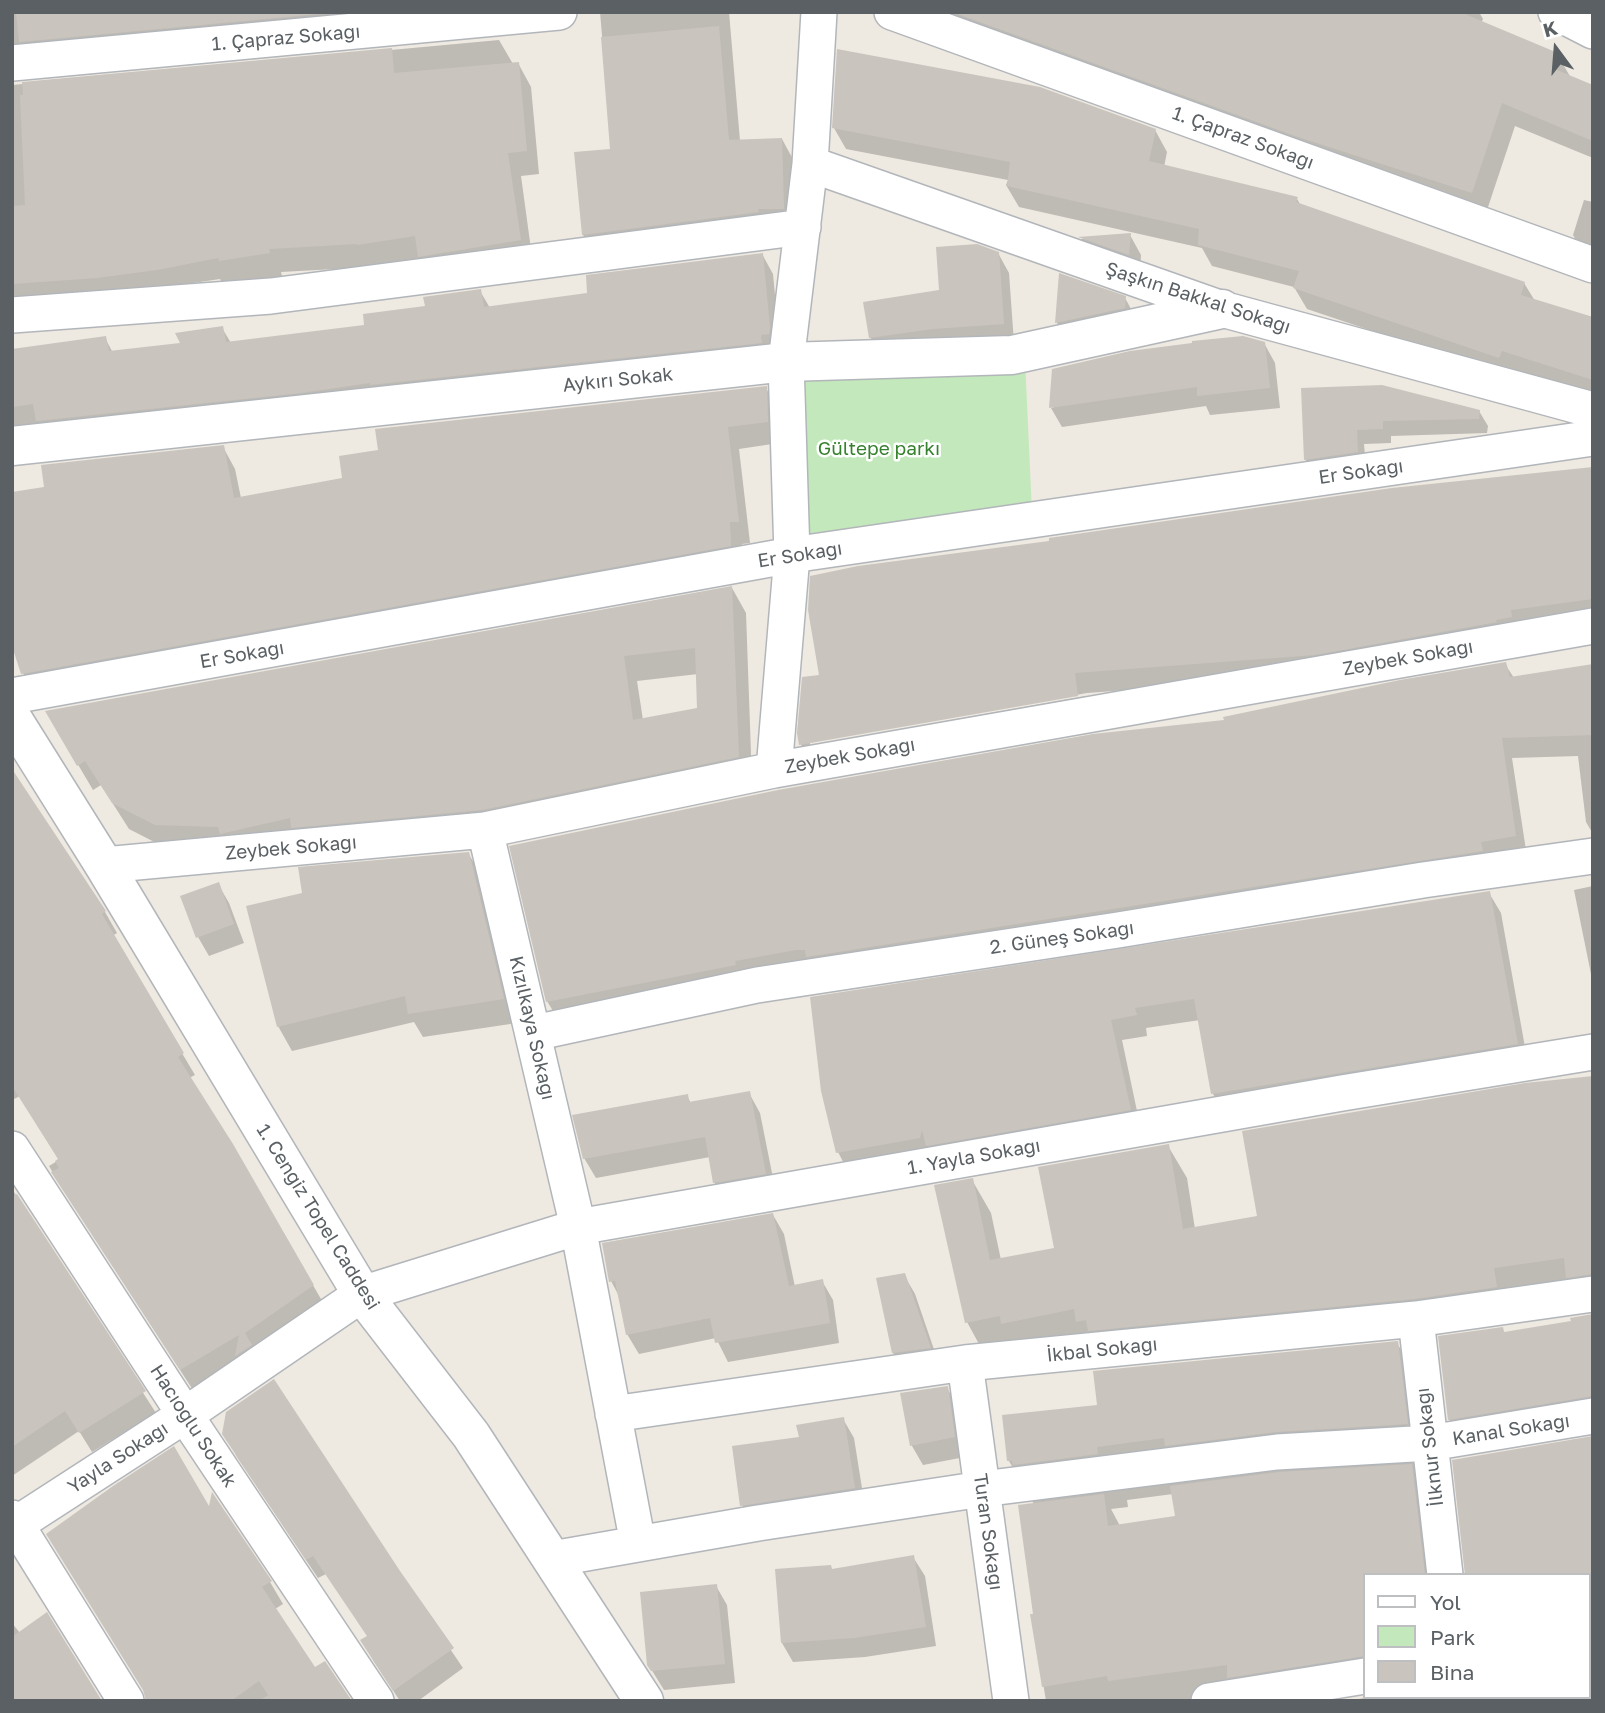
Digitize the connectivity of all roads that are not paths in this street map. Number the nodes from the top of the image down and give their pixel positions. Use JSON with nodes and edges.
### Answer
{"nodes":[{"id":1,"x":559,"y":12,"type":"edge"},
{"id":2,"x":819,"y":12,"type":"edge"},
{"id":3,"x":892,"y":12,"type":"edge"},
{"id":4,"x":1556,"y":12,"type":"edge"},
{"id":5,"x":1593,"y":31,"type":"edge"},
{"id":6,"x":12,"y":63,"type":"edge"},
{"id":7,"x":810,"y":164,"type":"junction"},
{"id":8,"x":803,"y":227,"type":"junction"},
{"id":9,"x":1593,"y":265,"type":"edge"},
{"id":10,"x":1222,"y":309,"type":"junction"},
{"id":11,"x":12,"y":315,"type":"edge"},
{"id":12,"x":786,"y":362,"type":"junction"},
{"id":13,"x":1593,"y":410,"type":"edge"},
{"id":14,"x":1593,"y":438,"type":"edge"},
{"id":15,"x":12,"y":446,"type":"edge"},
{"id":16,"x":792,"y":555,"type":"junction"},
{"id":17,"x":1593,"y":626,"type":"edge"},
{"id":18,"x":12,"y":696,"type":"edge"},
{"id":19,"x":12,"y":719,"type":"edge"},
{"id":20,"x":774,"y":770,"type":"junction"},
{"id":21,"x":485,"y":830,"type":"junction"},
{"id":22,"x":1593,"y":856,"type":"edge"},
{"id":23,"x":104,"y":865,"type":"junction"},
{"id":24,"x":534,"y":1033,"type":"junction"},
{"id":25,"x":1593,"y":1052,"type":"edge"},
{"id":26,"x":12,"y":1149,"type":"edge"},
{"id":27,"x":578,"y":1227,"type":"junction"},
{"id":28,"x":362,"y":1294,"type":"junction"},
{"id":29,"x":1593,"y":1294,"type":"edge"},
{"id":30,"x":1416,"y":1319,"type":"junction"},
{"id":31,"x":965,"y":1363,"type":"junction"},
{"id":32,"x":613,"y":1414,"type":"junction"},
{"id":33,"x":185,"y":1415,"type":"junction"},
{"id":34,"x":1593,"y":1416,"type":"edge"},
{"id":35,"x":1430,"y":1443,"type":"junction"},
{"id":36,"x":982,"y":1489,"type":"junction"},
{"id":37,"x":14,"y":1523,"type":"edge"},
{"id":38,"x":638,"y":1544,"type":"junction"},
{"id":39,"x":552,"y":1559,"type":"junction"},
{"id":40,"x":1445,"y":1573,"type":"edge"},
{"id":41,"x":1364,"y":1676,"type":"edge"},
{"id":42,"x":125,"y":1701,"type":"edge"},
{"id":43,"x":376,"y":1701,"type":"edge"},
{"id":44,"x":644,"y":1701,"type":"edge"},
{"id":45,"x":1011,"y":1701,"type":"edge"},
{"id":46,"x":1209,"y":1701,"type":"edge"}],
"edges":[{"from":1,"to":6,"type":"street","name":"1. Çapraz Sokağı"},
{"from":2,"to":7,"type":"street"},
{"from":3,"to":9,"type":"street","name":"1. Çapraz Sokağı"},
{"from":4,"to":5,"type":"street"},
{"from":7,"to":8,"type":"street"},
{"from":7,"to":10,"type":"street","name":"Şaşkın Bakkal Sokağı"},
{"from":8,"to":11,"type":"street"},
{"from":8,"to":12,"type":"street"},
{"from":10,"to":12,"type":"street","name":"Aykırı Sokak"},
{"from":10,"to":13,"type":"street","name":"Şaşkın Bakkal Sokağı"},
{"from":12,"to":15,"type":"street","name":"Aykırı Sokak"},
{"from":12,"to":16,"type":"street"},
{"from":14,"to":16,"type":"street","name":"Er Sokağı"},
{"from":16,"to":18,"type":"street","name":"Er Sokağı"},
{"from":16,"to":20,"type":"street"},
{"from":17,"to":20,"type":"street","name":"Zeybek Sokağı"},
{"from":19,"to":23,"type":"street","name":"1. Cengiz Topel Caddesi"},
{"from":20,"to":21,"type":"street","name":"Zeybek Sokağı"},
{"from":21,"to":23,"type":"street","name":"Zeybek Sokağı"},
{"from":21,"to":24,"type":"street","name":"Kızılkaya Sokağı"},
{"from":22,"to":24,"type":"street","name":"2. Güneş Sokağı"},
{"from":23,"to":28,"type":"street","name":"1. Cengiz Topel Caddesi"},
{"from":24,"to":27,"type":"street","name":"Kızılkaya Sokağı"},
{"from":25,"to":27,"type":"street","name":"1. Yayla Sokağı"},
{"from":26,"to":33,"type":"street","name":"Hacıoğlu Sokak"},
{"from":27,"to":28,"type":"street","name":"1. Yayla Sokağı"},
{"from":27,"to":32,"type":"street","name":"Kızılkaya Sokağı"},
{"from":28,"to":33,"type":"street","name":"Yayla Sokağı"},
{"from":28,"to":39,"type":"street","name":"1. Cengiz Topel Caddesi"},
{"from":29,"to":30,"type":"street","name":"İkbal Sokağı"},
{"from":30,"to":31,"type":"street","name":"İkbal Sokağı"},
{"from":30,"to":35,"type":"street","name":"İlknur Sokağı"},
{"from":31,"to":32,"type":"street","name":"İkbal Sokağı"},
{"from":31,"to":36,"type":"street","name":"Turan Sokağı"},
{"from":32,"to":38,"type":"street","name":"Kızılkaya Sokağı"},
{"from":33,"to":37,"type":"street","name":"Yayla Sokağı"},
{"from":33,"to":43,"type":"street","name":"Hacıoğlu Sokak"},
{"from":34,"to":35,"type":"street","name":"Kanal Sokağı"},
{"from":35,"to":36,"type":"street","name":"Kanal Sokağı"},
{"from":35,"to":40,"type":"street","name":"İlknur Sokağı"},
{"from":36,"to":38,"type":"street","name":"Kanal Sokağı"},
{"from":36,"to":45,"type":"street","name":"Turan Sokağı"},
{"from":37,"to":42,"type":"street"},
{"from":38,"to":39,"type":"street","name":"Kanal Sokağı"},
{"from":39,"to":44,"type":"street","name":"1. Cengiz Topel Caddesi"},
{"from":41,"to":46,"type":"street"}]}
